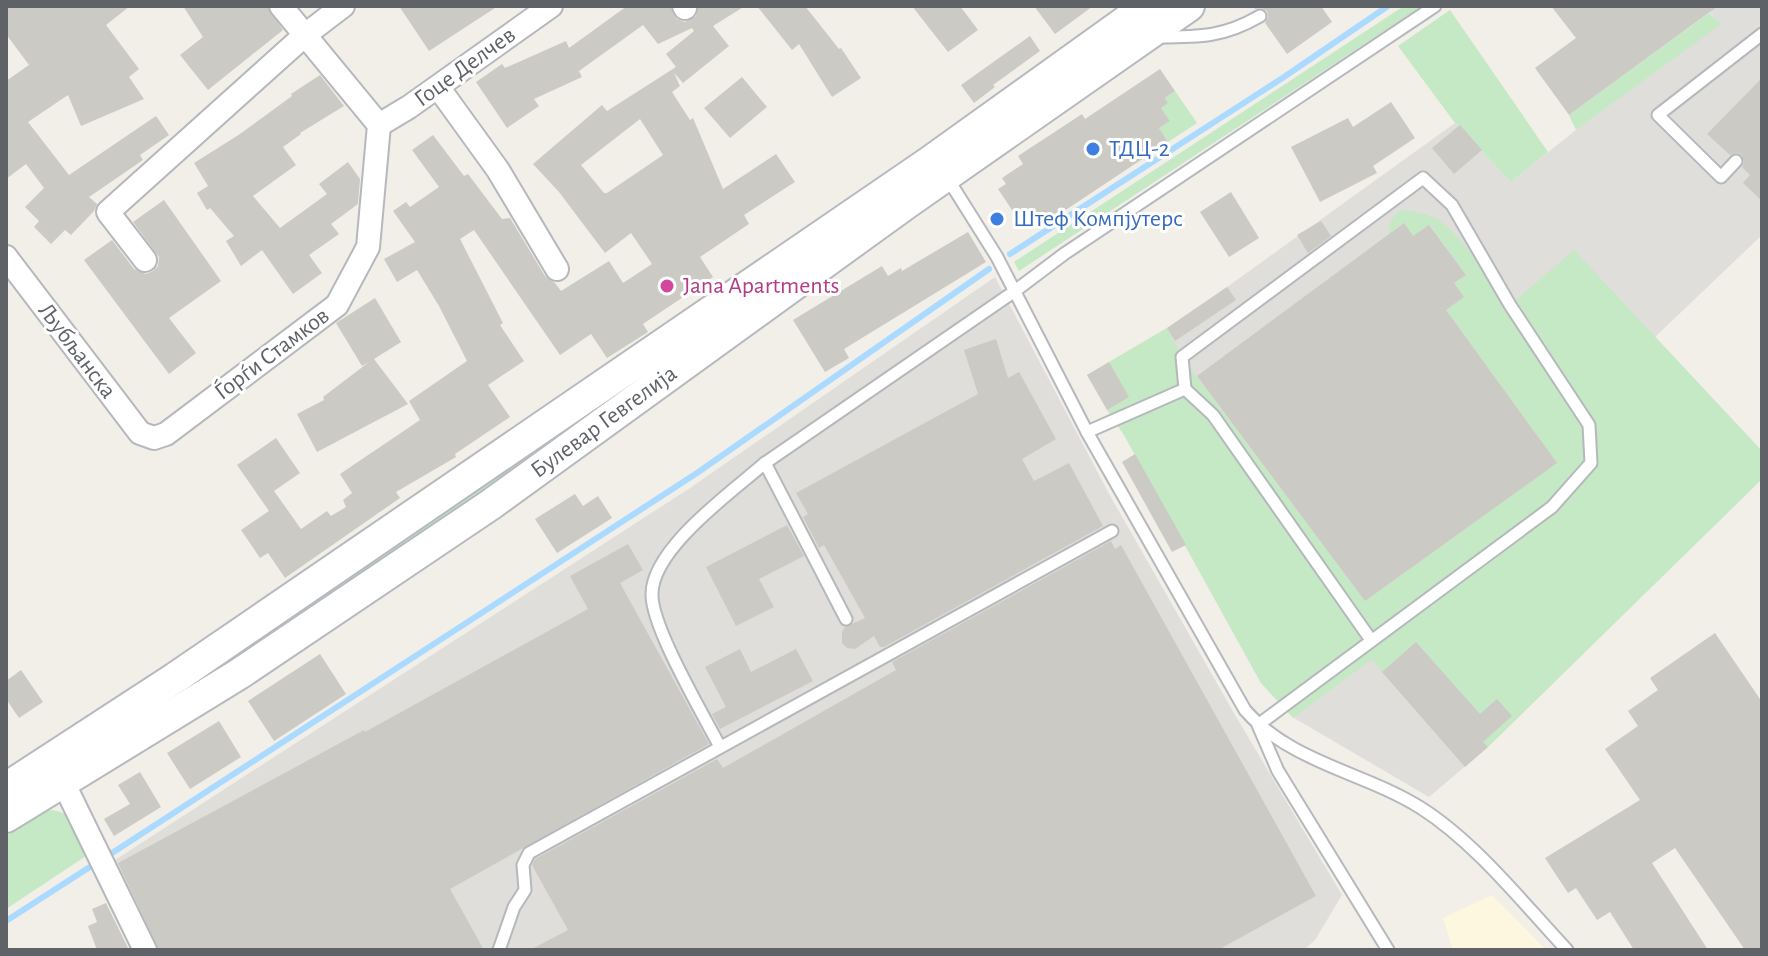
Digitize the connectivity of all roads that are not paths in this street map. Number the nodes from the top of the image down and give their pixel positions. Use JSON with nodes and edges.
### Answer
{"nodes":[{"id":1,"x":281,"y":6,"type":"edge"},
{"id":2,"x":343,"y":6,"type":"edge"},
{"id":3,"x":551,"y":6,"type":"edge"},
{"id":4,"x":1147,"y":6,"type":"edge"},
{"id":5,"x":1189,"y":6,"type":"edge"},
{"id":6,"x":1435,"y":6,"type":"edge"},
{"id":7,"x":1260,"y":16,"type":"dead end"},
{"id":8,"x":305,"y":35,"type":"junction"},
{"id":9,"x":1146,"y":37,"type":"junction"},
{"id":10,"x":1761,"y":37,"type":"edge"},
{"id":11,"x":438,"y":87,"type":"junction"},
{"id":12,"x":379,"y":125,"type":"junction"},
{"id":13,"x":1736,"y":161,"type":"dead end"},
{"id":14,"x":940,"y":167,"type":"junction"},
{"id":15,"x":6,"y":257,"type":"edge"},
{"id":16,"x":145,"y":260,"type":"dead end"},
{"id":17,"x":557,"y":269,"type":"dead end"},
{"id":18,"x":1015,"y":291,"type":"junction"},
{"id":19,"x":1185,"y":389,"type":"junction"},
{"id":20,"x":1087,"y":432,"type":"junction"},
{"id":21,"x":154,"y":438,"type":"joint"},
{"id":22,"x":765,"y":463,"type":"junction"},
{"id":23,"x":1112,"y":531,"type":"dead end"},
{"id":24,"x":846,"y":619,"type":"dead end"},
{"id":25,"x":1371,"y":640,"type":"junction"},
{"id":26,"x":1258,"y":725,"type":"junction"},
{"id":27,"x":720,"y":747,"type":"junction"},
{"id":28,"x":63,"y":782,"type":"junction"},
{"id":29,"x":6,"y":788,"type":"edge"},
{"id":30,"x":6,"y":817,"type":"edge"},
{"id":31,"x":145,"y":950,"type":"edge"},
{"id":32,"x":499,"y":950,"type":"edge"},
{"id":33,"x":1388,"y":950,"type":"edge"},
{"id":34,"x":1567,"y":950,"type":"edge"}],
"edges":[{"from":1,"to":8,"type":"street"},
{"from":2,"to":8,"type":"street"},
{"from":3,"to":11,"type":"street","name":"Гоце Делчев"},
{"from":4,"to":14,"type":"main road","name":"Булевар Гевгелија"},
{"from":5,"to":9,"type":"main road","name":"Булевар Гевгелија"},
{"from":6,"to":18,"type":"lane"},
{"from":7,"to":9,"type":"lane"},
{"from":8,"to":12,"type":"street"},
{"from":8,"to":16,"type":"street"},
{"from":9,"to":14,"type":"main road","name":"Булевар Гевгелија"},
{"from":10,"to":13,"type":"lane"},
{"from":11,"to":12,"type":"street","name":"Гоце Делчев"},
{"from":11,"to":17,"type":"street"},
{"from":12,"to":21,"type":"street","name":"Ѓорѓи Стамков"},
{"from":14,"to":18,"type":"lane"},
{"from":14,"to":28,"type":"main road","name":"Булевар Гевгелија"},
{"from":14,"to":29,"type":"main road","name":"Булевар Гевгелија"},
{"from":15,"to":21,"type":"street","name":"Љубљанска"},
{"from":18,"to":20,"type":"lane"},
{"from":18,"to":22,"type":"lane"},
{"from":19,"to":20,"type":"lane"},
{"from":19,"to":25,"type":"lane"},
{"from":19,"to":25,"type":"lane"},
{"from":20,"to":26,"type":"lane"},
{"from":22,"to":24,"type":"lane"},
{"from":22,"to":27,"type":"lane"},
{"from":23,"to":27,"type":"lane"},
{"from":25,"to":26,"type":"lane"},
{"from":26,"to":33,"type":"lane"},
{"from":26,"to":34,"type":"lane"},
{"from":27,"to":32,"type":"lane"},
{"from":28,"to":30,"type":"main road","name":"Булевар Гевгелија"},
{"from":28,"to":31,"type":"street"}]}
